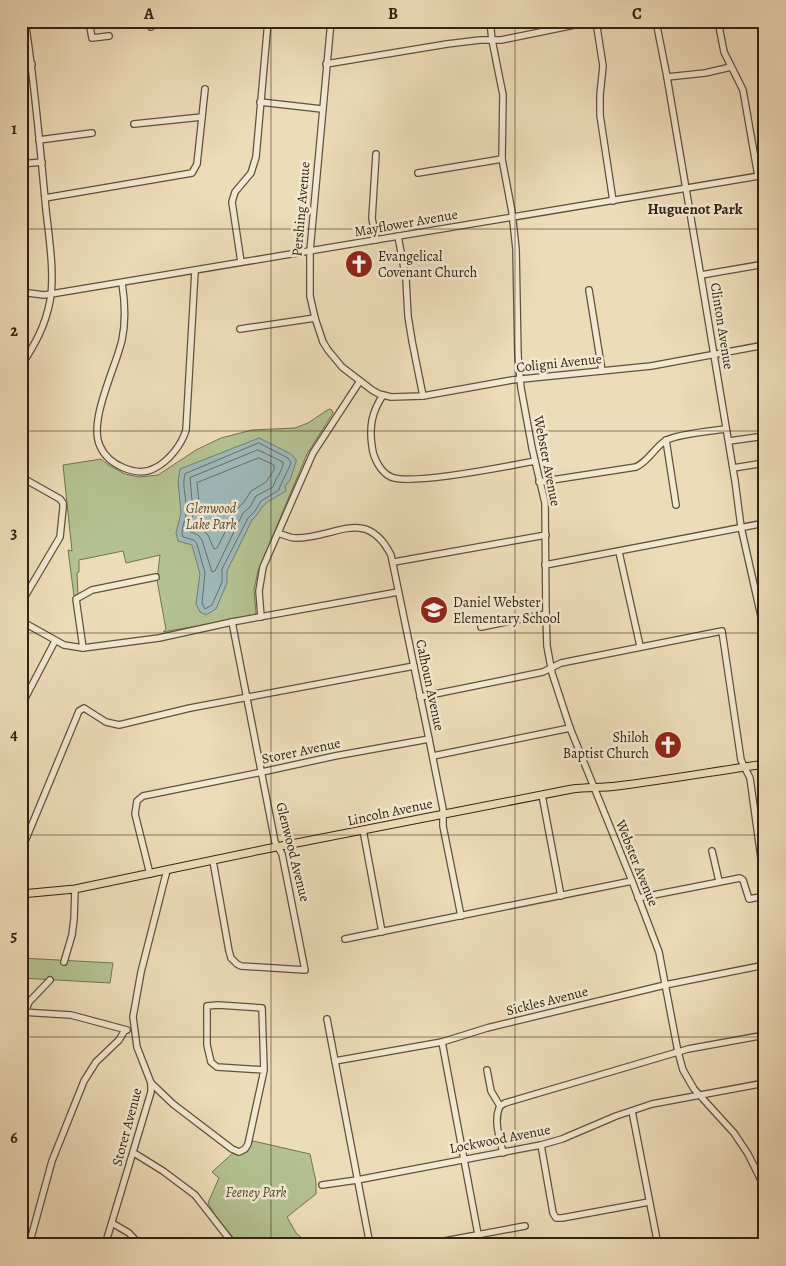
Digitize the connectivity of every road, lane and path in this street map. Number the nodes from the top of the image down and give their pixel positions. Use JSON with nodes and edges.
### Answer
{"nodes":[{"id":1,"x":25,"y":21,"type":"edge"},
{"id":2,"x":90,"y":21,"type":"edge"},
{"id":3,"x":268,"y":21,"type":"edge"},
{"id":4,"x":331,"y":21,"type":"edge"},
{"id":5,"x":490,"y":21,"type":"edge"},
{"id":6,"x":595,"y":21,"type":"edge"},
{"id":7,"x":656,"y":21,"type":"edge"},
{"id":8,"x":718,"y":21,"type":"edge"},
{"id":9,"x":109,"y":36,"type":"dead end"},
{"id":10,"x":492,"y":40,"type":"junction"},
{"id":11,"x":32,"y":64,"type":"junction"},
{"id":12,"x":326,"y":64,"type":"junction"},
{"id":13,"x":21,"y":65,"type":"edge"},
{"id":14,"x":731,"y":67,"type":"junction"},
{"id":15,"x":667,"y":77,"type":"junction"},
{"id":16,"x":205,"y":89,"type":"dead end"},
{"id":17,"x":260,"y":102,"type":"junction"},
{"id":18,"x":322,"y":109,"type":"junction"},
{"id":19,"x":202,"y":117,"type":"junction"},
{"id":20,"x":134,"y":124,"type":"dead end"},
{"id":21,"x":92,"y":133,"type":"dead end"},
{"id":22,"x":39,"y":140,"type":"junction"},
{"id":23,"x":376,"y":154,"type":"dead end"},
{"id":24,"x":502,"y":159,"type":"junction"},
{"id":25,"x":42,"y":162,"type":"junction"},
{"id":26,"x":21,"y":164,"type":"edge"},
{"id":27,"x":418,"y":173,"type":"dead end"},
{"id":28,"x":765,"y":175,"type":"edge"},
{"id":29,"x":758,"y":176,"type":"junction"},
{"id":30,"x":686,"y":189,"type":"junction"},
{"id":31,"x":45,"y":198,"type":"junction"},
{"id":32,"x":613,"y":200,"type":"junction"},
{"id":33,"x":512,"y":218,"type":"junction"},
{"id":34,"x":398,"y":236,"type":"junction"},
{"id":35,"x":376,"y":240,"type":"junction"},
{"id":36,"x":310,"y":251,"type":"junction"},
{"id":37,"x":241,"y":262,"type":"junction"},
{"id":38,"x":765,"y":264,"type":"edge"},
{"id":39,"x":195,"y":271,"type":"junction"},
{"id":40,"x":701,"y":275,"type":"junction"},
{"id":41,"x":122,"y":283,"type":"junction"},
{"id":42,"x":589,"y":290,"type":"dead end"},
{"id":43,"x":21,"y":292,"type":"edge"},
{"id":44,"x":51,"y":294,"type":"junction"},
{"id":45,"x":315,"y":318,"type":"junction"},
{"id":46,"x":240,"y":329,"type":"dead end"},
{"id":47,"x":765,"y":345,"type":"edge"},
{"id":48,"x":714,"y":355,"type":"junction"},
{"id":49,"x":21,"y":366,"type":"edge"},
{"id":50,"x":602,"y":371,"type":"junction"},
{"id":51,"x":520,"y":379,"type":"junction"},
{"id":52,"x":360,"y":381,"type":"junction"},
{"id":53,"x":383,"y":395,"type":"junction"},
{"id":54,"x":423,"y":396,"type":"junction"},
{"id":55,"x":726,"y":429,"type":"junction"},
{"id":56,"x":765,"y":436,"type":"edge"},
{"id":57,"x":666,"y":440,"type":"junction"},
{"id":58,"x":729,"y":442,"type":"junction"},
{"id":59,"x":535,"y":461,"type":"junction"},
{"id":60,"x":765,"y":463,"type":"edge"},
{"id":61,"x":733,"y":468,"type":"junction"},
{"id":62,"x":22,"y":480,"type":"edge"},
{"id":63,"x":539,"y":482,"type":"junction"},
{"id":64,"x":676,"y":505,"type":"dead end"},
{"id":65,"x":765,"y":523,"type":"edge"},
{"id":66,"x":741,"y":528,"type":"junction"},
{"id":67,"x":278,"y":534,"type":"junction"},
{"id":68,"x":546,"y":535,"type":"junction"},
{"id":69,"x":619,"y":552,"type":"junction"},
{"id":70,"x":394,"y":562,"type":"junction"},
{"id":71,"x":545,"y":565,"type":"junction"},
{"id":72,"x":156,"y":577,"type":"dead end"},
{"id":73,"x":398,"y":592,"type":"junction"},
{"id":74,"x":21,"y":604,"type":"edge"},
{"id":75,"x":546,"y":614,"type":"junction"},
{"id":76,"x":260,"y":617,"type":"junction"},
{"id":77,"x":21,"y":621,"type":"edge"},
{"id":78,"x":232,"y":622,"type":"junction"},
{"id":79,"x":481,"y":627,"type":"dead end"},
{"id":80,"x":765,"y":634,"type":"edge"},
{"id":81,"x":55,"y":641,"type":"junction"},
{"id":82,"x":640,"y":646,"type":"junction"},
{"id":83,"x":83,"y":648,"type":"junction"},
{"id":84,"x":414,"y":666,"type":"junction"},
{"id":85,"x":551,"y":667,"type":"junction"},
{"id":86,"x":420,"y":696,"type":"junction"},
{"id":87,"x":246,"y":697,"type":"junction"},
{"id":88,"x":21,"y":706,"type":"edge"},
{"id":89,"x":570,"y":728,"type":"junction"},
{"id":90,"x":429,"y":739,"type":"junction"},
{"id":91,"x":433,"y":756,"type":"junction"},
{"id":92,"x":765,"y":764,"type":"edge"},
{"id":93,"x":746,"y":767,"type":"junction"},
{"id":94,"x":262,"y":772,"type":"junction"},
{"id":95,"x":596,"y":789,"type":"junction"},
{"id":96,"x":542,"y":795,"type":"junction"},
{"id":97,"x":444,"y":814,"type":"junction"},
{"id":98,"x":363,"y":830,"type":"junction"},
{"id":99,"x":278,"y":847,"type":"junction"},
{"id":100,"x":21,"y":851,"type":"edge"},
{"id":101,"x":712,"y":851,"type":"dead end"},
{"id":102,"x":761,"y":858,"type":"dead end"},
{"id":103,"x":213,"y":861,"type":"junction"},
{"id":104,"x":167,"y":870,"type":"junction"},
{"id":105,"x":150,"y":874,"type":"junction"},
{"id":106,"x":719,"y":880,"type":"junction"},
{"id":107,"x":632,"y":881,"type":"junction"},
{"id":108,"x":75,"y":889,"type":"junction"},
{"id":109,"x":21,"y":894,"type":"edge"},
{"id":110,"x":562,"y":896,"type":"junction"},
{"id":111,"x":765,"y":896,"type":"edge"},
{"id":112,"x":638,"y":898,"type":"junction"},
{"id":113,"x":461,"y":916,"type":"junction"},
{"id":114,"x":382,"y":932,"type":"junction"},
{"id":115,"x":345,"y":939,"type":"dead end"},
{"id":116,"x":64,"y":962,"type":"dead end"},
{"id":117,"x":765,"y":965,"type":"edge"},
{"id":118,"x":50,"y":980,"type":"dead end"},
{"id":119,"x":665,"y":985,"type":"junction"},
{"id":120,"x":23,"y":1012,"type":"edge"},
{"id":121,"x":327,"y":1019,"type":"dead end"},
{"id":122,"x":126,"y":1030,"type":"junction"},
{"id":123,"x":134,"y":1030,"type":"junction"},
{"id":124,"x":765,"y":1035,"type":"edge"},
{"id":125,"x":442,"y":1042,"type":"junction"},
{"id":126,"x":678,"y":1052,"type":"junction"},
{"id":127,"x":335,"y":1061,"type":"junction"},
{"id":128,"x":264,"y":1070,"type":"junction"},
{"id":129,"x":488,"y":1070,"type":"dead end"},
{"id":130,"x":21,"y":1074,"type":"edge"},
{"id":131,"x":151,"y":1083,"type":"junction"},
{"id":132,"x":765,"y":1083,"type":"edge"},
{"id":133,"x":699,"y":1095,"type":"junction"},
{"id":134,"x":500,"y":1106,"type":"junction"},
{"id":135,"x":632,"y":1111,"type":"junction"},
{"id":136,"x":541,"y":1145,"type":"junction"},
{"id":137,"x":134,"y":1153,"type":"junction"},
{"id":138,"x":503,"y":1153,"type":"junction"},
{"id":139,"x":463,"y":1159,"type":"junction"},
{"id":140,"x":763,"y":1178,"type":"edge"},
{"id":141,"x":357,"y":1180,"type":"junction"},
{"id":142,"x":322,"y":1185,"type":"dead end"},
{"id":143,"x":765,"y":1188,"type":"edge"},
{"id":144,"x":649,"y":1202,"type":"junction"},
{"id":145,"x":112,"y":1223,"type":"junction"},
{"id":146,"x":525,"y":1226,"type":"dead end"},
{"id":147,"x":478,"y":1234,"type":"junction"},
{"id":148,"x":29,"y":1245,"type":"edge"},
{"id":149,"x":106,"y":1245,"type":"edge"},
{"id":150,"x":140,"y":1245,"type":"edge"},
{"id":151,"x":234,"y":1245,"type":"edge"},
{"id":152,"x":370,"y":1245,"type":"edge"},
{"id":153,"x":424,"y":1245,"type":"edge"},
{"id":154,"x":480,"y":1245,"type":"edge"},
{"id":155,"x":658,"y":1245,"type":"edge"}],
"edges":[{"from":1,"to":11,"type":"street"},
{"from":2,"to":9,"type":"street"},
{"from":3,"to":17,"type":"street"},
{"from":4,"to":12,"type":"street","name":"Pershing Avenue"},
{"from":5,"to":10,"type":"street","name":"Webster Avenue"},
{"from":6,"to":10,"type":"street"},
{"from":6,"to":32,"type":"street"},
{"from":7,"to":15,"type":"street","name":"Clinton Avenue"},
{"from":8,"to":14,"type":"street"},
{"from":10,"to":12,"type":"street"},
{"from":10,"to":24,"type":"street","name":"Webster Avenue"},
{"from":11,"to":13,"type":"street"},
{"from":11,"to":22,"type":"street"},
{"from":12,"to":18,"type":"street","name":"Pershing Avenue"},
{"from":14,"to":15,"type":"street"},
{"from":14,"to":29,"type":"street"},
{"from":15,"to":30,"type":"street","name":"Clinton Avenue"},
{"from":16,"to":19,"type":"street"},
{"from":17,"to":18,"type":"street"},
{"from":17,"to":37,"type":"street"},
{"from":18,"to":36,"type":"street","name":"Pershing Avenue"},
{"from":19,"to":20,"type":"street"},
{"from":19,"to":31,"type":"street"},
{"from":21,"to":22,"type":"street"},
{"from":22,"to":25,"type":"street"},
{"from":23,"to":35,"type":"street"},
{"from":24,"to":27,"type":"street"},
{"from":24,"to":33,"type":"street","name":"Webster Avenue"},
{"from":25,"to":26,"type":"street"},
{"from":25,"to":31,"type":"street"},
{"from":28,"to":29,"type":"street","name":"Mayflower Avenue"},
{"from":29,"to":30,"type":"street","name":"Mayflower Avenue"},
{"from":30,"to":32,"type":"street","name":"Mayflower Avenue"},
{"from":30,"to":40,"type":"street","name":"Clinton Avenue"},
{"from":31,"to":44,"type":"street"},
{"from":32,"to":33,"type":"street","name":"Mayflower Avenue"},
{"from":33,"to":34,"type":"street","name":"Mayflower Avenue"},
{"from":33,"to":51,"type":"street","name":"Webster Avenue"},
{"from":34,"to":35,"type":"street","name":"Mayflower Avenue"},
{"from":34,"to":54,"type":"street"},
{"from":35,"to":36,"type":"street","name":"Mayflower Avenue"},
{"from":36,"to":37,"type":"street","name":"Mayflower Avenue"},
{"from":36,"to":45,"type":"street","name":"Pershing Avenue"},
{"from":37,"to":39,"type":"street","name":"Mayflower Avenue"},
{"from":38,"to":40,"type":"street"},
{"from":39,"to":41,"type":"street","name":"Mayflower Avenue"},
{"from":39,"to":41,"type":"street"},
{"from":40,"to":48,"type":"street","name":"Clinton Avenue"},
{"from":41,"to":44,"type":"street","name":"Mayflower Avenue"},
{"from":42,"to":50,"type":"street"},
{"from":43,"to":44,"type":"street","name":"Mayflower Avenue"},
{"from":44,"to":49,"type":"street"},
{"from":45,"to":46,"type":"street"},
{"from":45,"to":52,"type":"street","name":"Pershing Avenue"},
{"from":47,"to":48,"type":"street","name":"Coligni Avenue"},
{"from":48,"to":50,"type":"street","name":"Coligni Avenue"},
{"from":48,"to":55,"type":"street","name":"Clinton Avenue"},
{"from":50,"to":51,"type":"street","name":"Coligni Avenue"},
{"from":51,"to":54,"type":"street","name":"Coligni Avenue"},
{"from":51,"to":59,"type":"street","name":"Webster Avenue"},
{"from":52,"to":53,"type":"street","name":"Coligni Avenue"},
{"from":52,"to":67,"type":"street"},
{"from":53,"to":54,"type":"street","name":"Coligni Avenue"},
{"from":53,"to":59,"type":"street"},
{"from":55,"to":57,"type":"street"},
{"from":55,"to":58,"type":"street","name":"Clinton Avenue"},
{"from":56,"to":58,"type":"street"},
{"from":57,"to":63,"type":"street"},
{"from":57,"to":64,"type":"street"},
{"from":58,"to":61,"type":"street","name":"Clinton Avenue"},
{"from":59,"to":63,"type":"street","name":"Webster Avenue"},
{"from":60,"to":61,"type":"street"},
{"from":61,"to":66,"type":"street","name":"Clinton Avenue"},
{"from":62,"to":74,"type":"street"},
{"from":63,"to":68,"type":"street","name":"Webster Avenue"},
{"from":65,"to":66,"type":"street"},
{"from":66,"to":69,"type":"street"},
{"from":66,"to":80,"type":"street","name":"Clinton Avenue"},
{"from":67,"to":70,"type":"street","name":"Calhoun Avenue"},
{"from":67,"to":76,"type":"street"},
{"from":68,"to":70,"type":"street"},
{"from":68,"to":71,"type":"street","name":"Webster Avenue"},
{"from":69,"to":71,"type":"street"},
{"from":69,"to":82,"type":"street"},
{"from":70,"to":73,"type":"street","name":"Calhoun Avenue"},
{"from":71,"to":75,"type":"street","name":"Webster Avenue"},
{"from":72,"to":83,"type":"street"},
{"from":73,"to":76,"type":"street"},
{"from":73,"to":84,"type":"street","name":"Calhoun Avenue"},
{"from":75,"to":79,"type":"street"},
{"from":75,"to":85,"type":"street","name":"Webster Avenue"},
{"from":76,"to":78,"type":"street"},
{"from":77,"to":81,"type":"street"},
{"from":78,"to":83,"type":"street"},
{"from":78,"to":87,"type":"street","name":"Glenwood Avenue"},
{"from":81,"to":83,"type":"street"},
{"from":81,"to":88,"type":"street"},
{"from":82,"to":85,"type":"street"},
{"from":82,"to":93,"type":"street"},
{"from":84,"to":86,"type":"street","name":"Calhoun Avenue"},
{"from":84,"to":87,"type":"street"},
{"from":85,"to":86,"type":"street"},
{"from":85,"to":89,"type":"street","name":"Webster Avenue"},
{"from":86,"to":90,"type":"street","name":"Calhoun Avenue"},
{"from":87,"to":94,"type":"street","name":"Glenwood Avenue"},
{"from":87,"to":100,"type":"street"},
{"from":89,"to":91,"type":"street"},
{"from":89,"to":95,"type":"street","name":"Webster Avenue"},
{"from":90,"to":91,"type":"street","name":"Calhoun Avenue"},
{"from":90,"to":94,"type":"street","name":"Storer Avenue"},
{"from":91,"to":97,"type":"street","name":"Calhoun Avenue"},
{"from":92,"to":93,"type":"main road","name":"Lincoln Avenue"},
{"from":93,"to":95,"type":"main road","name":"Lincoln Avenue"},
{"from":93,"to":102,"type":"street"},
{"from":94,"to":99,"type":"street","name":"Glenwood Avenue"},
{"from":94,"to":105,"type":"street","name":"Storer Avenue"},
{"from":95,"to":96,"type":"main road","name":"Lincoln Avenue"},
{"from":95,"to":107,"type":"street","name":"Webster Avenue"},
{"from":96,"to":97,"type":"main road","name":"Lincoln Avenue"},
{"from":96,"to":110,"type":"street"},
{"from":97,"to":98,"type":"main road","name":"Lincoln Avenue"},
{"from":97,"to":113,"type":"street","name":"Calhoun Avenue"},
{"from":98,"to":99,"type":"main road","name":"Lincoln Avenue"},
{"from":98,"to":114,"type":"street"},
{"from":99,"to":103,"type":"main road","name":"Lincoln Avenue"},
{"from":99,"to":103,"type":"street","name":"Glenwood Avenue"},
{"from":101,"to":106,"type":"street"},
{"from":103,"to":104,"type":"main road","name":"Lincoln Avenue"},
{"from":104,"to":105,"type":"main road","name":"Lincoln Avenue"},
{"from":104,"to":123,"type":"street","name":"Storer Avenue"},
{"from":105,"to":108,"type":"main road","name":"Lincoln Avenue"},
{"from":106,"to":111,"type":"street"},
{"from":106,"to":112,"type":"street"},
{"from":107,"to":110,"type":"street"},
{"from":107,"to":112,"type":"street","name":"Webster Avenue"},
{"from":108,"to":109,"type":"main road","name":"Lincoln Avenue"},
{"from":108,"to":116,"type":"street"},
{"from":110,"to":113,"type":"street"},
{"from":112,"to":119,"type":"street","name":"Webster Avenue"},
{"from":113,"to":114,"type":"street"},
{"from":114,"to":115,"type":"street"},
{"from":117,"to":119,"type":"street","name":"Sickles Avenue"},
{"from":118,"to":120,"type":"street"},
{"from":119,"to":125,"type":"street","name":"Sickles Avenue"},
{"from":119,"to":126,"type":"street","name":"Webster Avenue"},
{"from":120,"to":122,"type":"street"},
{"from":120,"to":130,"type":"street"},
{"from":121,"to":127,"type":"street"},
{"from":122,"to":123,"type":"street"},
{"from":122,"to":148,"type":"street"},
{"from":123,"to":131,"type":"street","name":"Storer Avenue"},
{"from":124,"to":126,"type":"street"},
{"from":125,"to":127,"type":"street","name":"Sickles Avenue"},
{"from":125,"to":139,"type":"street"},
{"from":126,"to":133,"type":"street","name":"Webster Avenue"},
{"from":126,"to":134,"type":"street"},
{"from":127,"to":141,"type":"street"},
{"from":128,"to":128,"type":"street"},
{"from":128,"to":131,"type":"street"},
{"from":129,"to":134,"type":"street"},
{"from":131,"to":137,"type":"street","name":"Storer Avenue"},
{"from":132,"to":133,"type":"street","name":"Lockwood Avenue"},
{"from":133,"to":135,"type":"street","name":"Lockwood Avenue"},
{"from":133,"to":140,"type":"street","name":"Webster Avenue"},
{"from":134,"to":138,"type":"street"},
{"from":135,"to":136,"type":"street","name":"Lockwood Avenue"},
{"from":135,"to":144,"type":"street"},
{"from":136,"to":138,"type":"street","name":"Lockwood Avenue"},
{"from":136,"to":144,"type":"street"},
{"from":137,"to":145,"type":"street","name":"Storer Avenue"},
{"from":137,"to":151,"type":"street"},
{"from":138,"to":139,"type":"street","name":"Lockwood Avenue"},
{"from":139,"to":141,"type":"street","name":"Lockwood Avenue"},
{"from":139,"to":147,"type":"street"},
{"from":140,"to":143,"type":"street","name":"Webster Avenue"},
{"from":141,"to":142,"type":"street","name":"Lockwood Avenue"},
{"from":141,"to":152,"type":"street"},
{"from":144,"to":155,"type":"street"},
{"from":145,"to":149,"type":"street","name":"Storer Avenue"},
{"from":145,"to":150,"type":"street"},
{"from":146,"to":147,"type":"street"},
{"from":147,"to":153,"type":"street"},
{"from":147,"to":154,"type":"street"}]}
